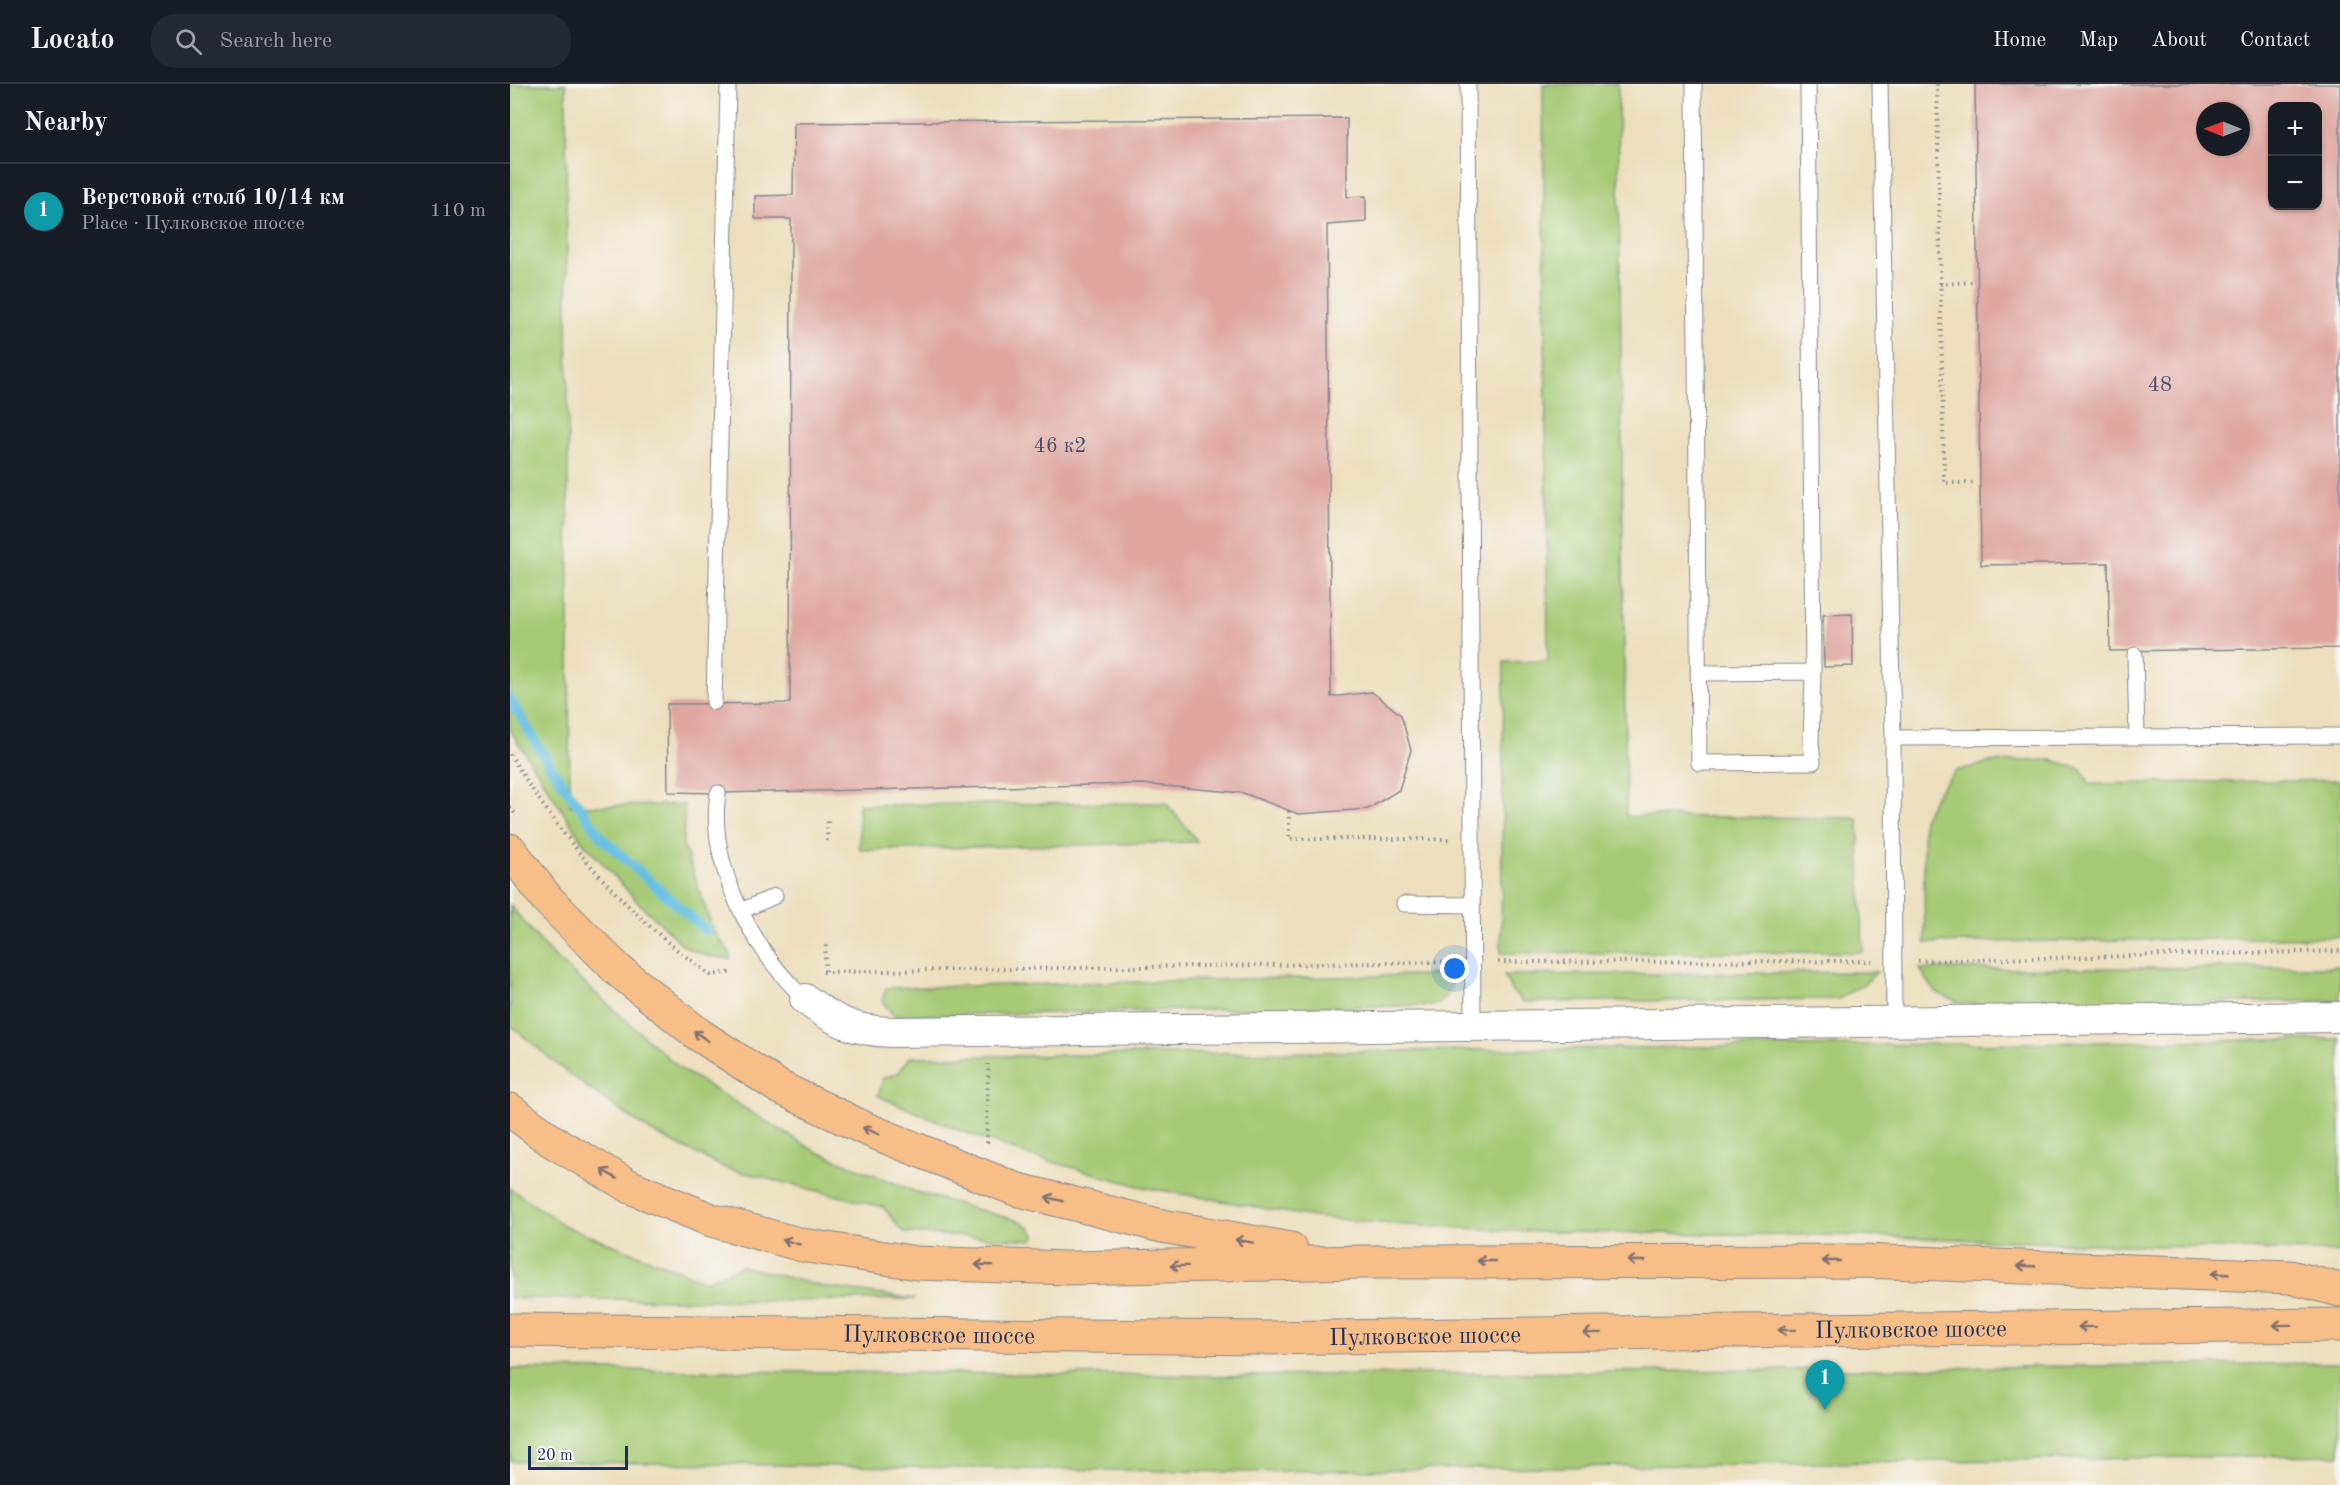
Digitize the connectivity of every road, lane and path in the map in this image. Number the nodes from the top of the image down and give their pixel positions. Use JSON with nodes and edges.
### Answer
{"nodes":[{"id":1,"x":1468,"y":84,"type":"edge"},
{"id":2,"x":1694,"y":84,"type":"edge"},
{"id":3,"x":1808,"y":84,"type":"edge"},
{"id":4,"x":1880,"y":84,"type":"edge"},
{"id":5,"x":1937,"y":84,"type":"edge"},
{"id":6,"x":728,"y":88,"type":"dead end"},
{"id":7,"x":1972,"y":282,"type":"dead end"},
{"id":8,"x":1940,"y":284,"type":"junction"},
{"id":9,"x":1976,"y":483,"type":"dead end"},
{"id":10,"x":2135,"y":655,"type":"dead end"},
{"id":11,"x":1813,"y":672,"type":"junction"},
{"id":12,"x":1698,"y":673,"type":"junction"},
{"id":13,"x":714,"y":702,"type":"dead end"},
{"id":14,"x":2340,"y":736,"type":"edge"},
{"id":15,"x":2137,"y":737,"type":"junction"},
{"id":16,"x":1893,"y":738,"type":"junction"},
{"id":17,"x":510,"y":754,"type":"edge"},
{"id":18,"x":718,"y":793,"type":"dead end"},
{"id":19,"x":510,"y":807,"type":"edge"},
{"id":20,"x":1289,"y":811,"type":"dead end"},
{"id":21,"x":517,"y":817,"type":"dead end"},
{"id":22,"x":828,"y":820,"type":"dead end"},
{"id":23,"x":1456,"y":839,"type":"dead end"},
{"id":24,"x":827,"y":841,"type":"dead end"},
{"id":25,"x":510,"y":850,"type":"edge"},
{"id":26,"x":775,"y":896,"type":"dead end"},
{"id":27,"x":1404,"y":904,"type":"dead end"},
{"id":28,"x":1472,"y":905,"type":"junction"},
{"id":29,"x":741,"y":911,"type":"junction"},
{"id":30,"x":825,"y":941,"type":"dead end"},
{"id":31,"x":2340,"y":951,"type":"edge"},
{"id":32,"x":1894,"y":961,"type":"junction"},
{"id":33,"x":1473,"y":962,"type":"junction"},
{"id":34,"x":825,"y":971,"type":"junction"},
{"id":35,"x":733,"y":972,"type":"dead end"},
{"id":36,"x":817,"y":972,"type":"dead end"},
{"id":37,"x":806,"y":999,"type":"joint"},
{"id":38,"x":2340,"y":1017,"type":"edge"},
{"id":39,"x":1894,"y":1022,"type":"junction"},
{"id":40,"x":1473,"y":1026,"type":"junction"},
{"id":41,"x":988,"y":1031,"type":"junction"},
{"id":42,"x":510,"y":1110,"type":"edge"},
{"id":43,"x":987,"y":1144,"type":"dead end"},
{"id":44,"x":1364,"y":1262,"type":"junction"},
{"id":45,"x":2340,"y":1290,"type":"edge"},
{"id":46,"x":2340,"y":1324,"type":"edge"},
{"id":47,"x":510,"y":1330,"type":"edge"}],
"edges":[{"from":1,"to":28,"type":"lane"},
{"from":2,"to":12,"type":"lane"},
{"from":3,"to":11,"type":"lane"},
{"from":4,"to":16,"type":"lane"},
{"from":5,"to":8,"type":"path"},
{"from":6,"to":13,"type":"lane"},
{"from":7,"to":8,"type":"path"},
{"from":8,"to":9,"type":"path"},
{"from":10,"to":15,"type":"lane"},
{"from":11,"to":12,"type":"lane"},
{"from":11,"to":12,"type":"lane"},
{"from":14,"to":15,"type":"lane"},
{"from":15,"to":16,"type":"lane"},
{"from":16,"to":32,"type":"lane"},
{"from":17,"to":35,"type":"path"},
{"from":18,"to":29,"type":"lane"},
{"from":19,"to":21,"type":"path"},
{"from":20,"to":23,"type":"path"},
{"from":22,"to":24,"type":"path"},
{"from":44,"to":25,"type":"main road","one_way":true},
{"from":26,"to":29,"type":"lane"},
{"from":27,"to":28,"type":"lane"},
{"from":28,"to":33,"type":"lane"},
{"from":29,"to":37,"type":"lane"},
{"from":30,"to":34,"type":"path"},
{"from":31,"to":32,"type":"path"},
{"from":32,"to":33,"type":"path"},
{"from":32,"to":39,"type":"lane"},
{"from":33,"to":34,"type":"path"},
{"from":33,"to":40,"type":"lane"},
{"from":34,"to":36,"type":"path"},
{"from":37,"to":41,"type":"street"},
{"from":38,"to":39,"type":"street"},
{"from":39,"to":40,"type":"street"},
{"from":40,"to":41,"type":"street"},
{"from":41,"to":43,"type":"path"},
{"from":44,"to":42,"type":"main road","one_way":true},
{"from":45,"to":44,"type":"main road","one_way":true},
{"from":46,"to":47,"type":"main road","name":"Пулковское шоссе","one_way":true}]}
